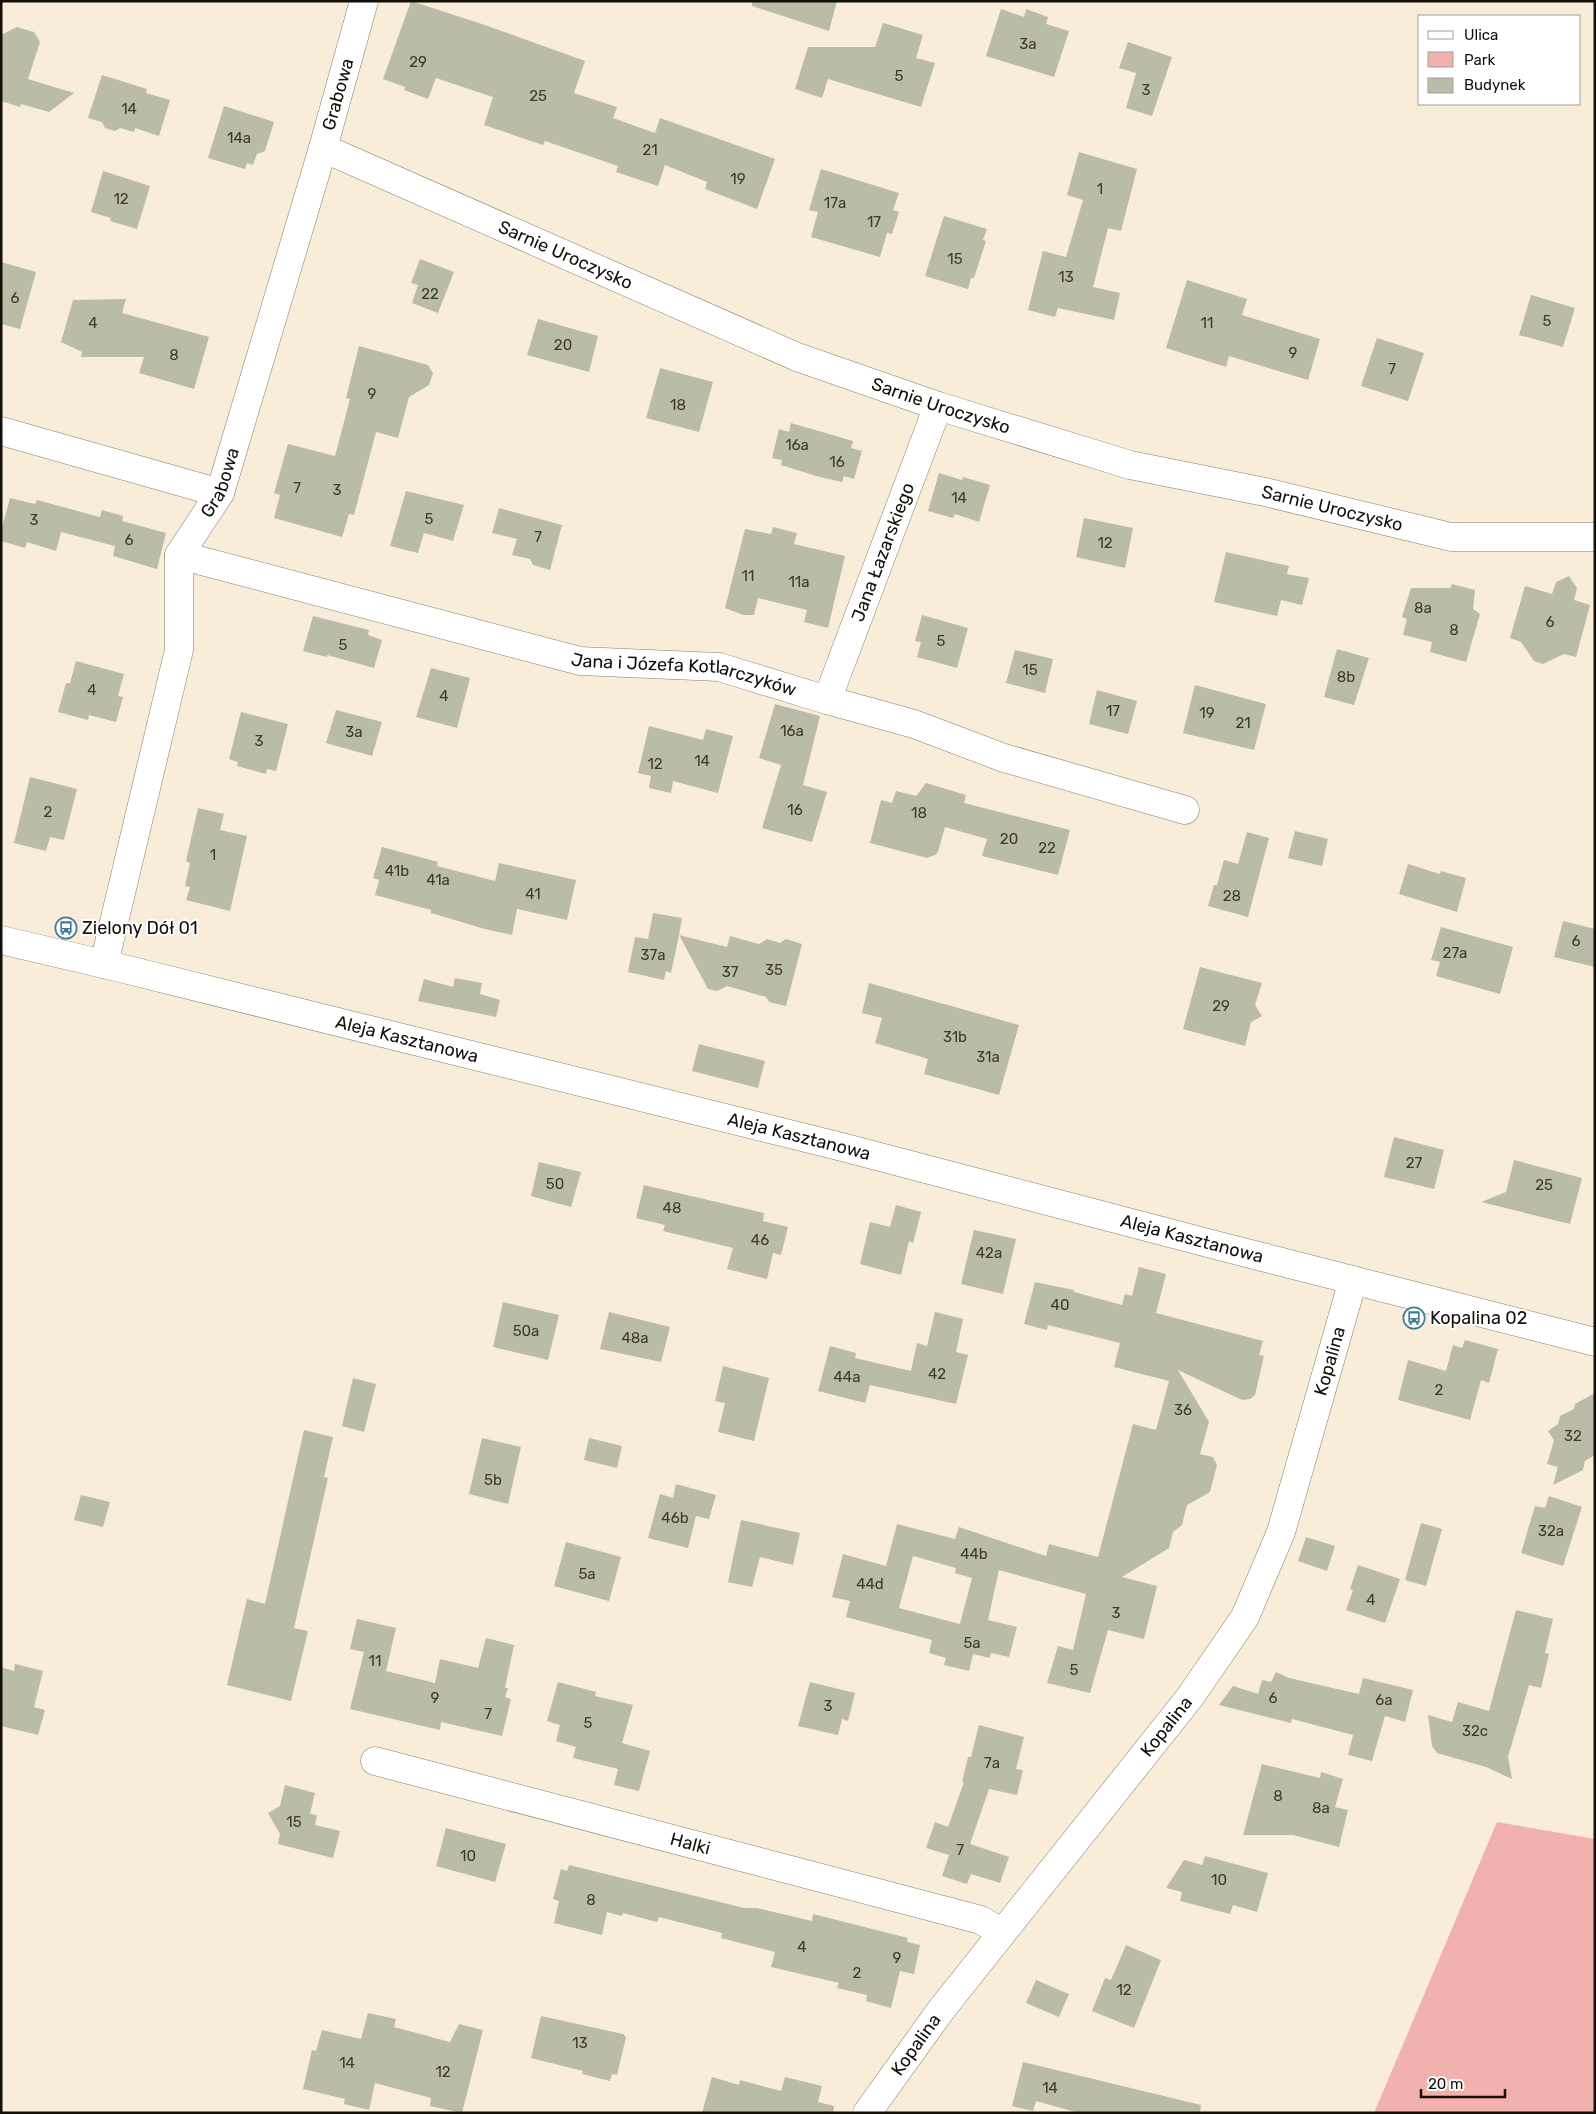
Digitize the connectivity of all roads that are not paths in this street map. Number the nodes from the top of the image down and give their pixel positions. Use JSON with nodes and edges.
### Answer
{"nodes":[{"id":1,"x":364,"y":1,"type":"edge"},
{"id":2,"x":324,"y":148,"type":"junction"},
{"id":3,"x":938,"y":406,"type":"junction"},
{"id":4,"x":1,"y":431,"type":"edge"},
{"id":5,"x":220,"y":493,"type":"junction"},
{"id":6,"x":1595,"y":537,"type":"edge"},
{"id":7,"x":179,"y":554,"type":"junction"},
{"id":8,"x":827,"y":700,"type":"junction"},
{"id":9,"x":1185,"y":810,"type":"dead end"},
{"id":10,"x":1,"y":940,"type":"edge"},
{"id":11,"x":104,"y":964,"type":"junction"},
{"id":12,"x":1353,"y":1280,"type":"junction"},
{"id":13,"x":1595,"y":1342,"type":"edge"},
{"id":14,"x":375,"y":1761,"type":"dead end"},
{"id":15,"x":1002,"y":1933,"type":"junction"},
{"id":16,"x":867,"y":2113,"type":"edge"}],
"edges":[{"from":1,"to":2,"type":"street","name":"Grabowa"},
{"from":2,"to":3,"type":"street","name":"Sarnie Uroczysko"},
{"from":2,"to":5,"type":"street","name":"Grabowa"},
{"from":3,"to":6,"type":"street","name":"Sarnie Uroczysko"},
{"from":3,"to":8,"type":"street","name":"Jana Łazarskiego"},
{"from":4,"to":5,"type":"street"},
{"from":5,"to":7,"type":"street","name":"Grabowa"},
{"from":7,"to":8,"type":"street","name":"Jana i Józefa Kotlarczyków"},
{"from":7,"to":11,"type":"street"},
{"from":8,"to":9,"type":"street","name":"Jana i Józefa Kotlarczyków"},
{"from":10,"to":11,"type":"street","name":"Aleja Kasztanowa"},
{"from":11,"to":12,"type":"street","name":"Aleja Kasztanowa"},
{"from":12,"to":13,"type":"street","name":"Aleja Kasztanowa"},
{"from":12,"to":15,"type":"street","name":"Kopalina"},
{"from":14,"to":15,"type":"street","name":"Halki"},
{"from":15,"to":16,"type":"street","name":"Kopalina"}]}
